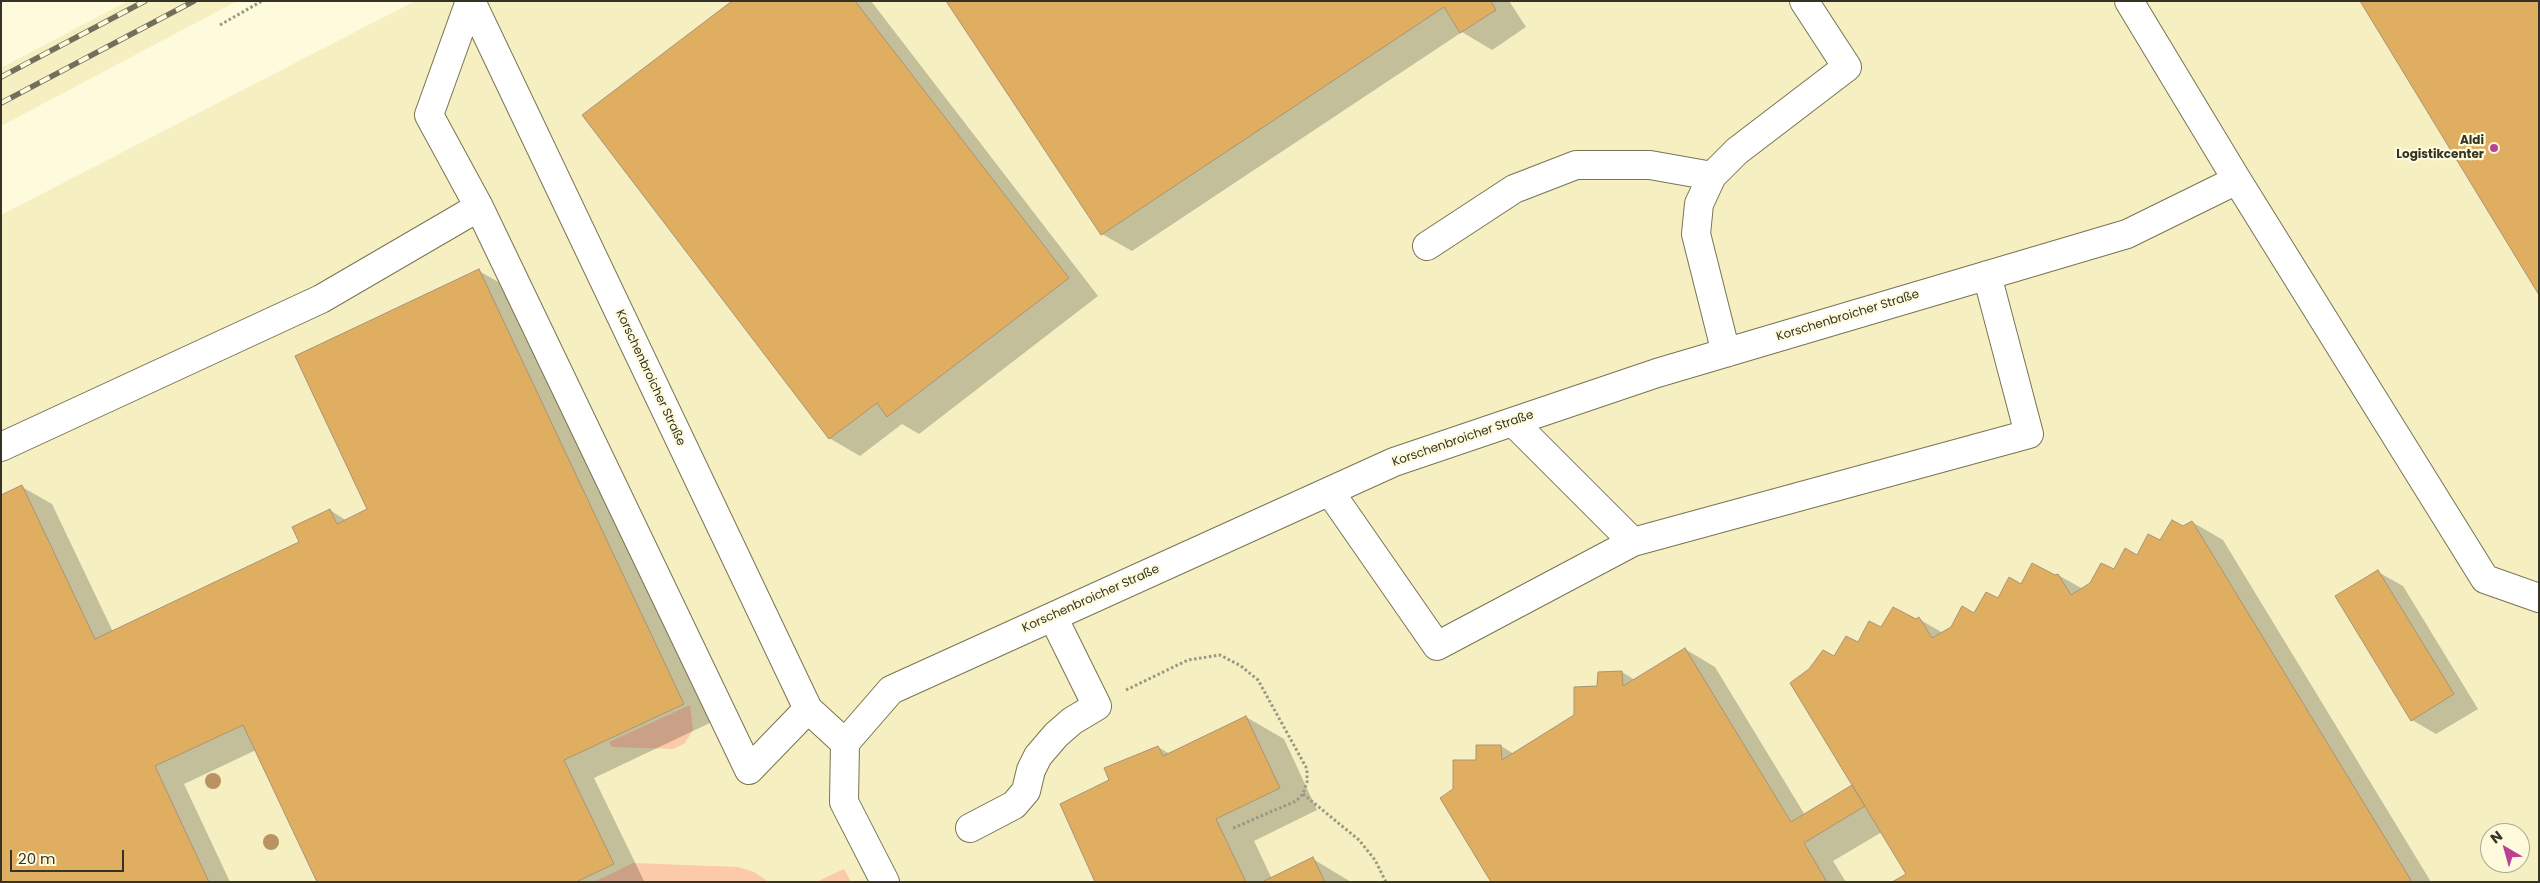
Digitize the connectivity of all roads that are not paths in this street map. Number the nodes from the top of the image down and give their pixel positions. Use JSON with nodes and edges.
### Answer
{"nodes":[{"id":1,"x":470,"y":1,"type":"edge"},
{"id":2,"x":1804,"y":1,"type":"edge"},
{"id":3,"x":2129,"y":1,"type":"edge"},
{"id":4,"x":1712,"y":176,"type":"junction"},
{"id":5,"x":2237,"y":180,"type":"junction"},
{"id":6,"x":479,"y":208,"type":"junction"},
{"id":7,"x":1427,"y":246,"type":"dead end"},
{"id":8,"x":1987,"y":275,"type":"junction"},
{"id":9,"x":1726,"y":353,"type":"junction"},
{"id":10,"x":1513,"y":422,"type":"junction"},
{"id":11,"x":1,"y":447,"type":"edge"},
{"id":12,"x":1330,"y":492,"type":"junction"},
{"id":13,"x":1633,"y":542,"type":"junction"},
{"id":14,"x":2539,"y":598,"type":"edge"},
{"id":15,"x":1052,"y":617,"type":"junction"},
{"id":16,"x":808,"y":709,"type":"junction"},
{"id":17,"x":845,"y":743,"type":"junction"},
{"id":18,"x":970,"y":828,"type":"dead end"},
{"id":19,"x":885,"y":882,"type":"edge"}],
"edges":[{"from":1,"to":6,"type":"street"},
{"from":1,"to":16,"type":"street","name":"Korschenbroicher Straße"},
{"from":2,"to":4,"type":"street"},
{"from":3,"to":5,"type":"street"},
{"from":4,"to":7,"type":"street"},
{"from":4,"to":9,"type":"street"},
{"from":5,"to":8,"type":"street","name":"Korschenbroicher Straße"},
{"from":5,"to":14,"type":"street"},
{"from":6,"to":11,"type":"street"},
{"from":6,"to":16,"type":"street"},
{"from":8,"to":9,"type":"street","name":"Korschenbroicher Straße"},
{"from":8,"to":13,"type":"street"},
{"from":9,"to":10,"type":"street","name":"Korschenbroicher Straße"},
{"from":10,"to":12,"type":"street","name":"Korschenbroicher Straße"},
{"from":10,"to":13,"type":"street"},
{"from":12,"to":13,"type":"street"},
{"from":12,"to":15,"type":"street","name":"Korschenbroicher Straße"},
{"from":15,"to":17,"type":"street","name":"Korschenbroicher Straße"},
{"from":15,"to":18,"type":"street"},
{"from":16,"to":17,"type":"street","name":"Korschenbroicher Straße"},
{"from":17,"to":19,"type":"street"}]}
